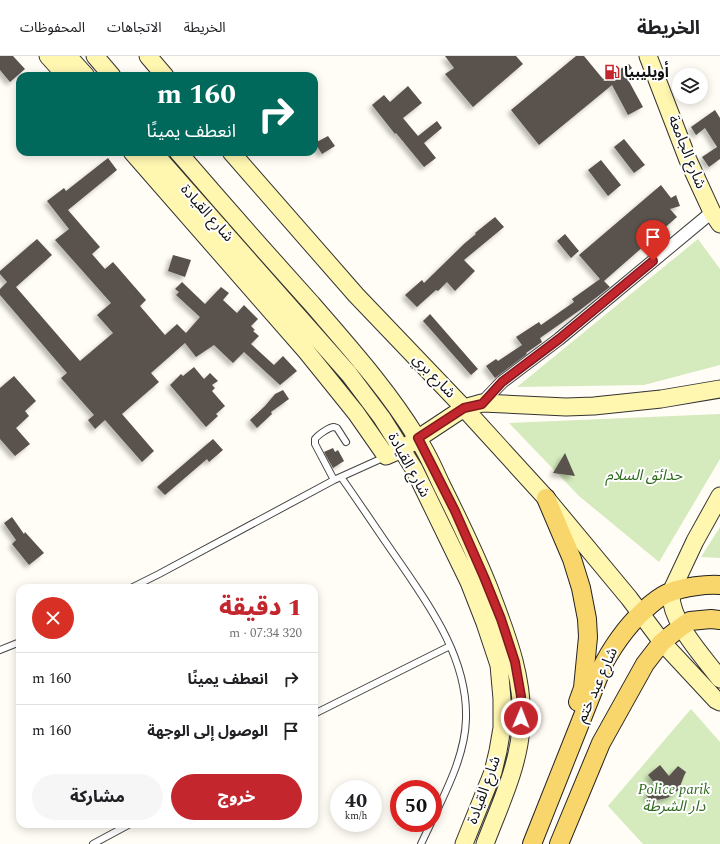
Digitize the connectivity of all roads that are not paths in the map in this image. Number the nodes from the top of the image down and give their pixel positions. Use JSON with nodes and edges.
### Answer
{"nodes":[{"id":1,"x":48,"y":56,"type":"edge"},
{"id":2,"x":68,"y":56,"type":"edge"},
{"id":3,"x":95,"y":56,"type":"edge"},
{"id":4,"x":148,"y":56,"type":"edge"},
{"id":5,"x":648,"y":56,"type":"edge"},
{"id":6,"x":62,"y":72,"type":"edge"},
{"id":7,"x":82,"y":72,"type":"edge"},
{"id":8,"x":109,"y":72,"type":"edge"},
{"id":9,"x":162,"y":72,"type":"edge"},
{"id":10,"x":136,"y":156,"type":"edge"},
{"id":11,"x":157,"y":156,"type":"edge"},
{"id":12,"x":182,"y":156,"type":"edge"},
{"id":13,"x":234,"y":156,"type":"edge"},
{"id":14,"x":716,"y":218,"type":"edge"},
{"id":15,"x":720,"y":389,"type":"edge"},
{"id":16,"x":482,"y":404,"type":"junction"},
{"id":17,"x":464,"y":408,"type":"junction"},
{"id":18,"x":418,"y":438,"type":"junction"},
{"id":19,"x":346,"y":442,"type":"dead end"},
{"id":20,"x":402,"y":449,"type":"junction"},
{"id":21,"x":386,"y":456,"type":"junction"},
{"id":22,"x":341,"y":477,"type":"junction"},
{"id":23,"x":334,"y":480,"type":"junction"},
{"id":24,"x":720,"y":496,"type":"edge"},
{"id":25,"x":546,"y":498,"type":"junction"},
{"id":26,"x":139,"y":584,"type":"edge"},
{"id":27,"x":720,"y":585,"type":"edge"},
{"id":28,"x":671,"y":592,"type":"junction"},
{"id":29,"x":640,"y":613,"type":"junction"},
{"id":30,"x":720,"y":620,"type":"edge"},
{"id":31,"x":681,"y":627,"type":"junction"},
{"id":32,"x":662,"y":642,"type":"junction"},
{"id":33,"x":16,"y":644,"type":"edge"},
{"id":34,"x":450,"y":646,"type":"junction"},
{"id":35,"x":0,"y":650,"type":"edge"},
{"id":36,"x":720,"y":679,"type":"edge"},
{"id":37,"x":720,"y":702,"type":"edge"},
{"id":38,"x":318,"y":712,"type":"edge"},
{"id":39,"x":568,"y":752,"type":"junction"},
{"id":40,"x":442,"y":799,"type":"edge"},
{"id":41,"x":123,"y":828,"type":"edge"},
{"id":42,"x":427,"y":832,"type":"edge"},
{"id":43,"x":93,"y":844,"type":"edge"},
{"id":44,"x":421,"y":844,"type":"edge"},
{"id":45,"x":464,"y":844,"type":"edge"},
{"id":46,"x":485,"y":844,"type":"edge"},
{"id":47,"x":532,"y":844,"type":"edge"},
{"id":48,"x":559,"y":844,"type":"edge"}],
"edges":[{"from":1,"to":6,"type":"main road"},
{"from":2,"to":7,"type":"main road"},
{"from":3,"to":8,"type":"main road"},
{"from":4,"to":9,"type":"main road"},
{"from":5,"to":14,"type":"main road","name":"شارع الجامعة"},
{"from":10,"to":21,"type":"main road","name":"شارع القيادة"},
{"from":11,"to":20,"type":"main road","name":"شارع القيادة"},
{"from":12,"to":18,"type":"main road","name":"شارع القيادة"},
{"from":13,"to":17,"type":"main road","name":"شارع بري"},
{"from":14,"to":16,"type":"street"},
{"from":15,"to":16,"type":"main road"},
{"from":16,"to":17,"type":"main road"},
{"from":17,"to":18,"type":"main road"},
{"from":17,"to":25,"type":"main road","name":"شارع بري"},
{"from":18,"to":20,"type":"main road"},
{"from":18,"to":46,"type":"main road","name":"شارع القيادة"},
{"from":19,"to":23,"type":"lane"},
{"from":20,"to":21,"type":"main road"},
{"from":20,"to":45,"type":"main road","name":"شارع القيادة"},
{"from":21,"to":22,"type":"lane"},
{"from":22,"to":23,"type":"lane"},
{"from":22,"to":34,"type":"lane"},
{"from":23,"to":26,"type":"lane"},
{"from":24,"to":28,"type":"main road"},
{"from":25,"to":29,"type":"main road","name":"شارع بري"},
{"from":25,"to":39,"type":"main road"},
{"from":27,"to":28,"type":"main road","name":"شارع عبد ختم"},
{"from":28,"to":29,"type":"main road","name":"شارع عبد ختم"},
{"from":28,"to":31,"type":"main road"},
{"from":29,"to":32,"type":"main road","name":"شارع بري"},
{"from":29,"to":39,"type":"main road","name":"شارع عبد ختم"},
{"from":30,"to":31,"type":"main road","name":"شارع عبد ختم"},
{"from":31,"to":32,"type":"main road","name":"شارع عبد ختم"},
{"from":31,"to":36,"type":"main road"},
{"from":32,"to":37,"type":"main road","name":"شارع بري"},
{"from":32,"to":48,"type":"main road","name":"شارع عبد ختم"},
{"from":33,"to":35,"type":"lane"},
{"from":34,"to":38,"type":"lane"},
{"from":34,"to":40,"type":"lane"},
{"from":39,"to":47,"type":"main road","name":"شارع عبد ختم"},
{"from":41,"to":43,"type":"lane"},
{"from":42,"to":44,"type":"lane"}]}
